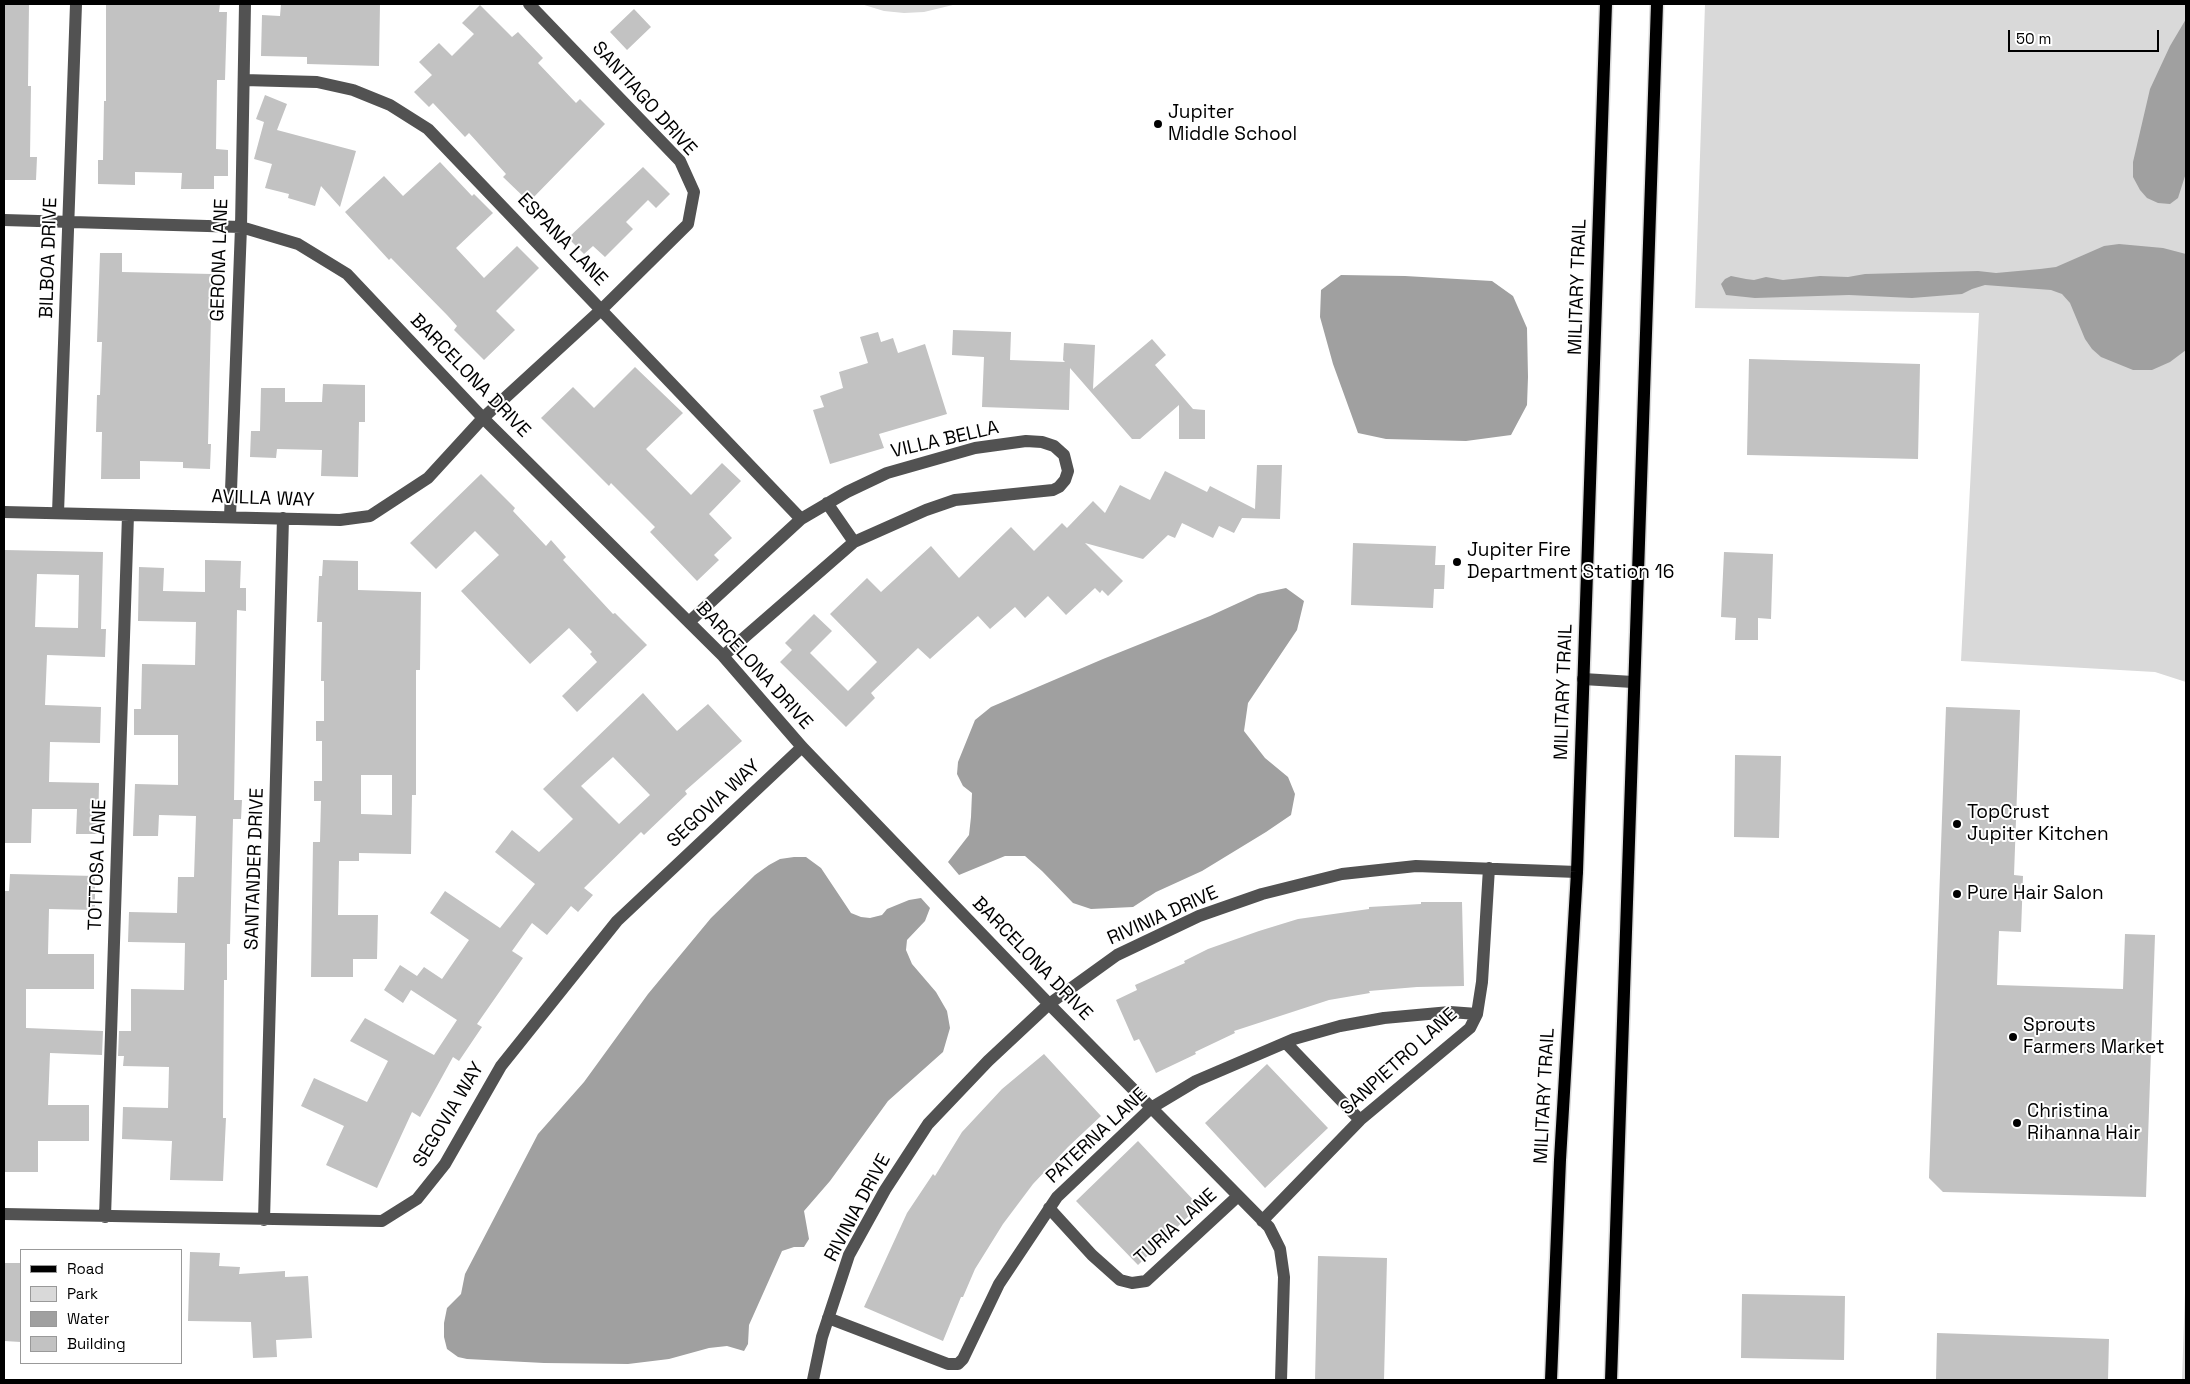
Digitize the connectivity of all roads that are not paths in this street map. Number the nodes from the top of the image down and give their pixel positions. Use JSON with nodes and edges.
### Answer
{"nodes":[{"id":1,"x":76,"y":4,"type":"edge"},
{"id":2,"x":245,"y":4,"type":"edge"},
{"id":3,"x":529,"y":4,"type":"edge"},
{"id":4,"x":1606,"y":4,"type":"edge"},
{"id":5,"x":1657,"y":4,"type":"edge"},
{"id":6,"x":244,"y":80,"type":"junction"},
{"id":7,"x":4,"y":220,"type":"edge"},
{"id":8,"x":68,"y":222,"type":"junction"},
{"id":9,"x":241,"y":227,"type":"junction"},
{"id":10,"x":602,"y":309,"type":"junction"},
{"id":11,"x":483,"y":418,"type":"junction"},
{"id":12,"x":828,"y":503,"type":"junction"},
{"id":13,"x":4,"y":512,"type":"edge"},
{"id":14,"x":58,"y":513,"type":"junction"},
{"id":15,"x":128,"y":515,"type":"junction"},
{"id":16,"x":230,"y":517,"type":"junction"},
{"id":17,"x":283,"y":518,"type":"junction"},
{"id":18,"x":801,"y":519,"type":"junction"},
{"id":19,"x":854,"y":542,"type":"junction"},
{"id":20,"x":689,"y":622,"type":"junction"},
{"id":21,"x":723,"y":656,"type":"junction"},
{"id":22,"x":1583,"y":679,"type":"junction"},
{"id":23,"x":1634,"y":682,"type":"junction"},
{"id":24,"x":802,"y":747,"type":"junction"},
{"id":25,"x":1489,"y":868,"type":"junction"},
{"id":26,"x":1577,"y":872,"type":"junction"},
{"id":27,"x":1049,"y":1004,"type":"junction"},
{"id":28,"x":1477,"y":1014,"type":"junction"},
{"id":29,"x":1286,"y":1043,"type":"junction"},
{"id":30,"x":1151,"y":1108,"type":"junction"},
{"id":31,"x":1360,"y":1120,"type":"junction"},
{"id":32,"x":1238,"y":1196,"type":"junction"},
{"id":33,"x":1049,"y":1208,"type":"junction"},
{"id":34,"x":4,"y":1214,"type":"edge"},
{"id":35,"x":105,"y":1217,"type":"junction"},
{"id":36,"x":264,"y":1220,"type":"junction"},
{"id":37,"x":1262,"y":1221,"type":"junction"},
{"id":38,"x":828,"y":1318,"type":"junction"},
{"id":39,"x":813,"y":1380,"type":"edge"},
{"id":40,"x":1281,"y":1380,"type":"edge"},
{"id":41,"x":1551,"y":1380,"type":"edge"},
{"id":42,"x":1611,"y":1380,"type":"edge"}],
"edges":[{"from":1,"to":8,"type":"street","name":"BILBOA DRIVE"},
{"from":2,"to":6,"type":"street","name":"GERONA LANE"},
{"from":3,"to":10,"type":"street","name":"SANTIAGO DRIVE"},
{"from":4,"to":22,"type":"main road","name":"MILITARY TRAIL"},
{"from":5,"to":23,"type":"main road"},
{"from":6,"to":9,"type":"street","name":"GERONA LANE"},
{"from":6,"to":10,"type":"street","name":"ESPANA LANE"},
{"from":7,"to":8,"type":"street","name":"BARCELONA DRIVE"},
{"from":8,"to":9,"type":"street","name":"BARCELONA DRIVE"},
{"from":8,"to":14,"type":"street","name":"BILBOA DRIVE"},
{"from":9,"to":11,"type":"street","name":"BARCELONA DRIVE"},
{"from":9,"to":16,"type":"street","name":"GERONA LANE"},
{"from":10,"to":11,"type":"street","name":"SANTIAGO DRIVE"},
{"from":10,"to":18,"type":"street","name":"ESPANA LANE"},
{"from":11,"to":17,"type":"street","name":"AVILLA WAY"},
{"from":11,"to":20,"type":"street","name":"BARCELONA DRIVE"},
{"from":12,"to":18,"type":"street","name":"VILLA BELLA"},
{"from":12,"to":19,"type":"street"},
{"from":12,"to":19,"type":"street","name":"VILLA BELLA"},
{"from":13,"to":14,"type":"street","name":"AVILLA WAY"},
{"from":14,"to":15,"type":"street","name":"AVILLA WAY"},
{"from":15,"to":16,"type":"street","name":"AVILLA WAY"},
{"from":15,"to":35,"type":"street","name":"TOTTOSA LANE"},
{"from":16,"to":17,"type":"street","name":"AVILLA WAY"},
{"from":17,"to":36,"type":"street","name":"SANTANDER DRIVE"},
{"from":18,"to":20,"type":"street","name":"VILLA BELLA"},
{"from":19,"to":21,"type":"street","name":"VILLA BELLA"},
{"from":20,"to":21,"type":"street","name":"BARCELONA DRIVE"},
{"from":21,"to":24,"type":"street","name":"BARCELONA DRIVE"},
{"from":22,"to":23,"type":"street"},
{"from":22,"to":26,"type":"main road","name":"MILITARY TRAIL"},
{"from":23,"to":42,"type":"main road"},
{"from":24,"to":27,"type":"street","name":"BARCELONA DRIVE"},
{"from":24,"to":36,"type":"street","name":"SEGOVIA WAY"},
{"from":25,"to":26,"type":"street","name":"RIVINIA DRIVE"},
{"from":25,"to":27,"type":"street","name":"RIVINIA DRIVE"},
{"from":25,"to":28,"type":"street","name":"SANPIETRO LANE"},
{"from":26,"to":41,"type":"main road","name":"MILITARY TRAIL"},
{"from":27,"to":30,"type":"street","name":"BARCELONA DRIVE"},
{"from":27,"to":38,"type":"street","name":"RIVINIA DRIVE"},
{"from":28,"to":29,"type":"street","name":"PATERNA LANE"},
{"from":28,"to":31,"type":"street","name":"SANPIETRO LANE"},
{"from":29,"to":30,"type":"street","name":"PATERNA LANE"},
{"from":29,"to":31,"type":"street"},
{"from":30,"to":32,"type":"street","name":"BARCELONA DRIVE"},
{"from":30,"to":33,"type":"street","name":"PATERNA LANE"},
{"from":31,"to":37,"type":"street","name":"SANPIETRO LANE"},
{"from":32,"to":33,"type":"street","name":"TURIA LANE"},
{"from":32,"to":37,"type":"street","name":"BARCELONA DRIVE"},
{"from":33,"to":38,"type":"street","name":"PATERNA LANE"},
{"from":34,"to":35,"type":"street","name":"SEGOVIA WAY"},
{"from":35,"to":36,"type":"street","name":"SEGOVIA WAY"},
{"from":37,"to":40,"type":"street","name":"BARCELONA DRIVE"},
{"from":38,"to":39,"type":"street","name":"RIVINIA DRIVE"}]}
